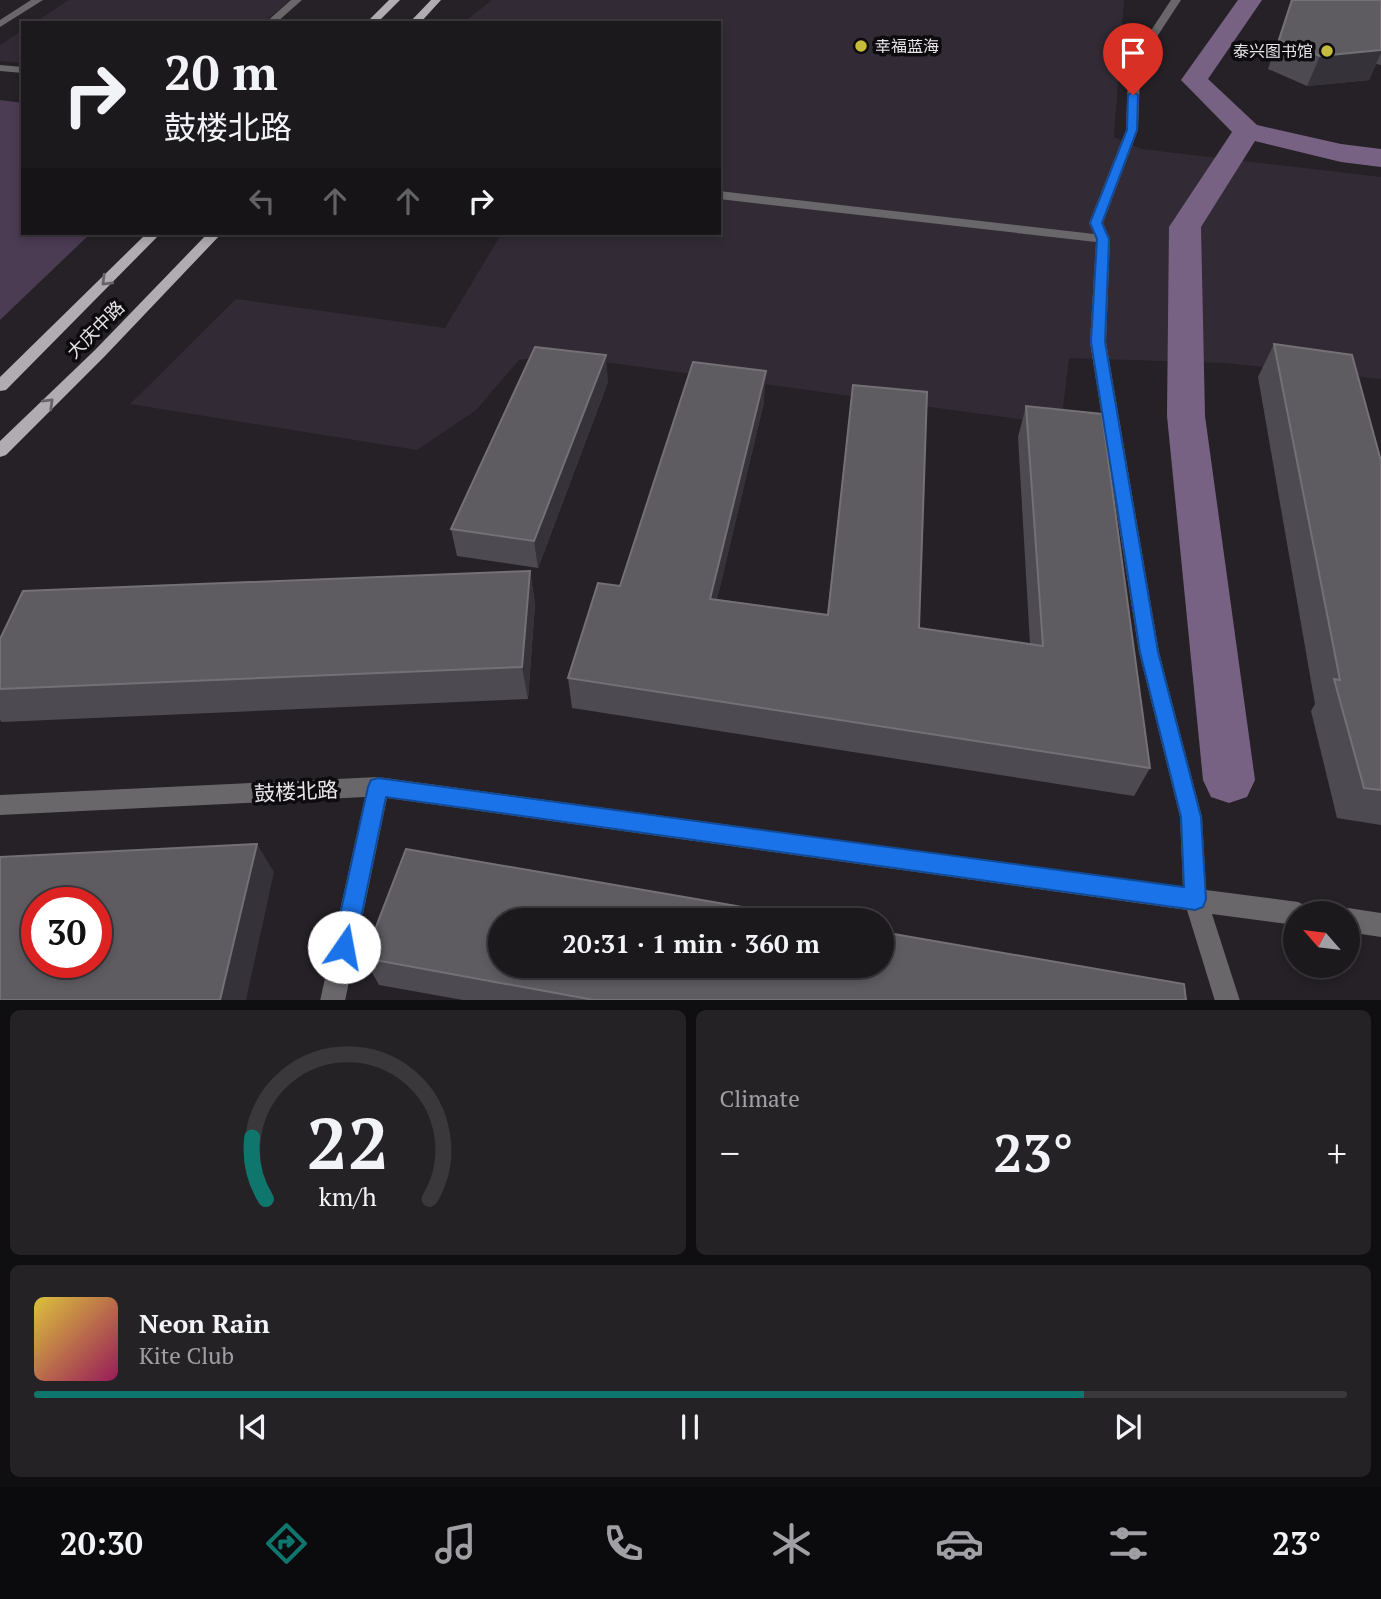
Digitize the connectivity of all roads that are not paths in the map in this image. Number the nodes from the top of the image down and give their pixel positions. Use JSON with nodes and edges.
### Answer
{"nodes":[{"id":1,"x":38,"y":0,"type":"edge"},
{"id":2,"x":297,"y":0,"type":"edge"},
{"id":3,"x":394,"y":0,"type":"edge"},
{"id":4,"x":436,"y":0,"type":"edge"},
{"id":5,"x":1176,"y":0,"type":"edge"},
{"id":6,"x":272,"y":21,"type":"edge"},
{"id":7,"x":372,"y":21,"type":"edge"},
{"id":8,"x":416,"y":21,"type":"edge"},
{"id":9,"x":0,"y":24,"type":"edge"},
{"id":10,"x":0,"y":68,"type":"edge"},
{"id":11,"x":21,"y":70,"type":"edge"},
{"id":12,"x":721,"y":195,"type":"edge"},
{"id":13,"x":152,"y":235,"type":"edge"},
{"id":14,"x":213,"y":235,"type":"edge"},
{"id":15,"x":1103,"y":239,"type":"junction"},
{"id":16,"x":0,"y":386,"type":"edge"},
{"id":17,"x":0,"y":451,"type":"edge"},
{"id":18,"x":378,"y":787,"type":"junction"},
{"id":19,"x":0,"y":805,"type":"edge"},
{"id":20,"x":1195,"y":899,"type":"junction"},
{"id":21,"x":1283,"y":912,"type":"edge"},
{"id":22,"x":1360,"y":922,"type":"edge"},
{"id":23,"x":1381,"y":925,"type":"edge"},
{"id":24,"x":332,"y":1000,"type":"edge"},
{"id":25,"x":1228,"y":1000,"type":"edge"}],
"edges":[{"from":1,"to":9,"type":"street"},
{"from":2,"to":6,"type":"street"},
{"from":3,"to":7,"type":"main road"},
{"from":4,"to":8,"type":"main road"},
{"from":5,"to":15,"type":"street"},
{"from":10,"to":11,"type":"street"},
{"from":12,"to":15,"type":"street"},
{"from":13,"to":16,"type":"main road","name":"大庆中路","one_way":true},
{"from":17,"to":14,"type":"main road","name":"大庆中路","one_way":true},
{"from":15,"to":20,"type":"street"},
{"from":18,"to":19,"type":"street","name":"鼓楼北路"},
{"from":18,"to":20,"type":"street","name":"鼓楼北路"},
{"from":18,"to":24,"type":"street"},
{"from":20,"to":21,"type":"street","name":"鼓楼北路"},
{"from":20,"to":25,"type":"street"},
{"from":22,"to":23,"type":"street"}]}
